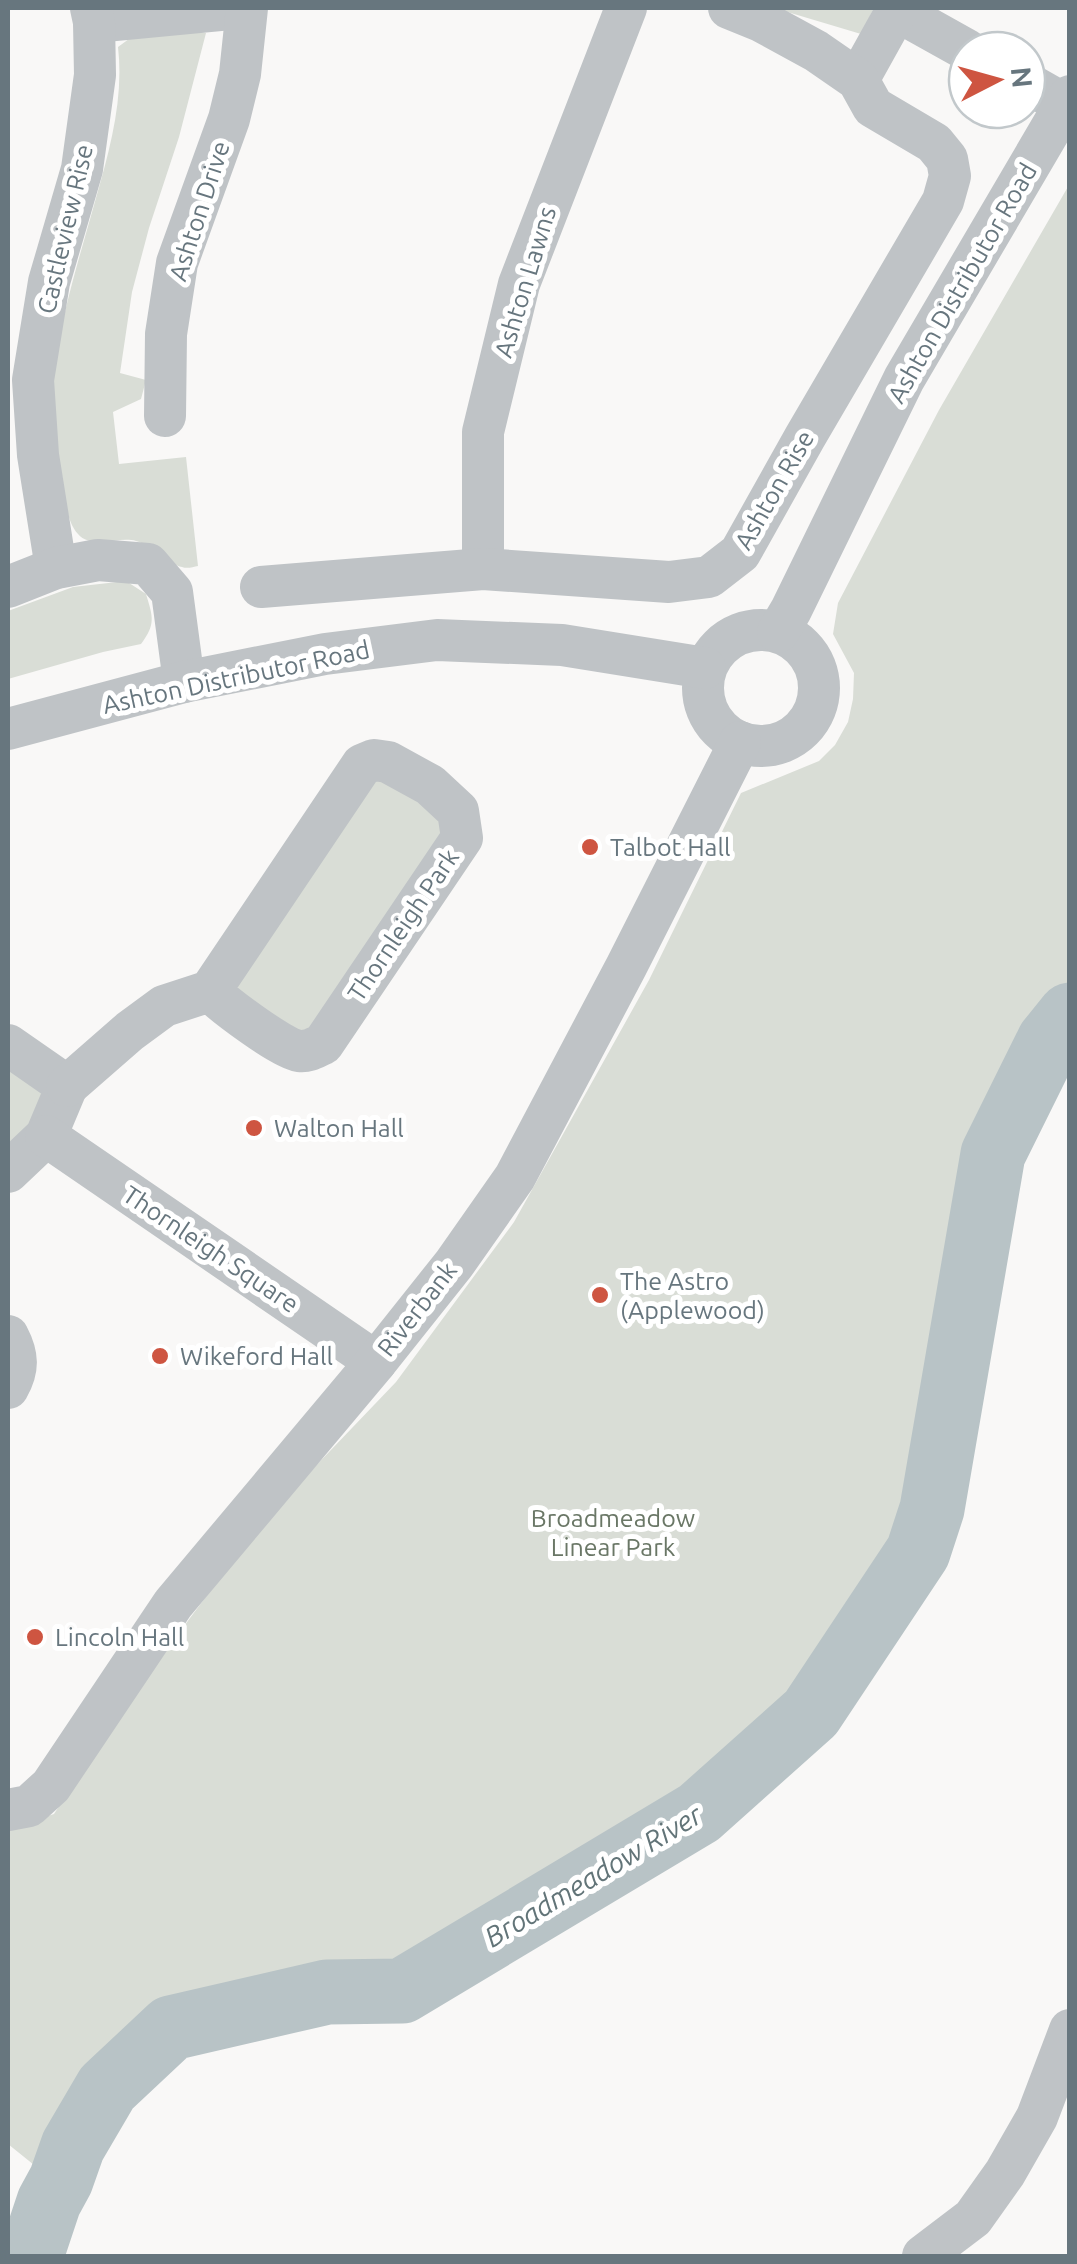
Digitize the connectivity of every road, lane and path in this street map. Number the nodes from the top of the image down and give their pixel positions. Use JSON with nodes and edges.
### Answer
{"nodes":[{"id":1,"x":244,"y":8,"type":"edge"},
{"id":2,"x":626,"y":8,"type":"edge"},
{"id":3,"x":729,"y":8,"type":"edge"},
{"id":4,"x":898,"y":9,"type":"edge"},
{"id":5,"x":92,"y":15,"type":"edge"},
{"id":6,"x":947,"y":38,"type":"edge"},
{"id":7,"x":858,"y":80,"type":"junction"},
{"id":8,"x":1067,"y":100,"type":"edge"},
{"id":9,"x":166,"y":416,"type":"dead end"},
{"id":10,"x":56,"y":568,"type":"junction"},
{"id":11,"x":483,"y":569,"type":"junction"},
{"id":12,"x":8,"y":586,"type":"edge"},
{"id":13,"x":261,"y":587,"type":"dead end"},
{"id":14,"x":778,"y":632,"type":"junction"},
{"id":15,"x":706,"y":668,"type":"junction"},
{"id":16,"x":184,"y":682,"type":"junction"},
{"id":17,"x":8,"y":729,"type":"edge"},
{"id":18,"x":740,"y":742,"type":"junction"},
{"id":19,"x":210,"y":991,"type":"junction"},
{"id":20,"x":8,"y":1045,"type":"edge"},
{"id":21,"x":68,"y":1086,"type":"junction"},
{"id":22,"x":46,"y":1136,"type":"junction"},
{"id":23,"x":8,"y":1172,"type":"edge"},
{"id":24,"x":8,"y":1336,"type":"edge"},
{"id":25,"x":376,"y":1362,"type":"junction"},
{"id":26,"x":8,"y":1388,"type":"edge"},
{"id":27,"x":8,"y":1810,"type":"edge"},
{"id":28,"x":1070,"y":2030,"type":"edge"},
{"id":29,"x":923,"y":2256,"type":"edge"}],
"edges":[{"from":1,"to":5,"type":"street"},
{"from":1,"to":9,"type":"street","name":"Ashton Drive"},
{"from":2,"to":11,"type":"street","name":"Ashton Lawns"},
{"from":3,"to":7,"type":"street"},
{"from":4,"to":6,"type":"street"},
{"from":4,"to":7,"type":"street"},
{"from":5,"to":10,"type":"street","name":"Castleview Rise"},
{"from":7,"to":11,"type":"street","name":"Ashton Rise"},
{"from":8,"to":14,"type":"street","name":"Ashton Distributor Road"},
{"from":10,"to":12,"type":"street"},
{"from":10,"to":16,"type":"street"},
{"from":11,"to":13,"type":"street","name":"Ashton Rise"},
{"from":14,"to":15,"type":"street"},
{"from":14,"to":18,"type":"street"},
{"from":15,"to":16,"type":"street","name":"Ashton Distributor Road"},
{"from":15,"to":18,"type":"street"},
{"from":16,"to":17,"type":"street","name":"Ashton Distributor Road"},
{"from":18,"to":25,"type":"street","name":"Riverbank"},
{"from":19,"to":19,"type":"street","name":"Thornleigh Park"},
{"from":19,"to":21,"type":"street"},
{"from":20,"to":21,"type":"street"},
{"from":21,"to":22,"type":"street"},
{"from":22,"to":23,"type":"street"},
{"from":22,"to":25,"type":"street","name":"Thornleigh Square"},
{"from":24,"to":26,"type":"street"},
{"from":25,"to":27,"type":"street","name":"Riverbank"},
{"from":28,"to":29,"type":"street"}]}
